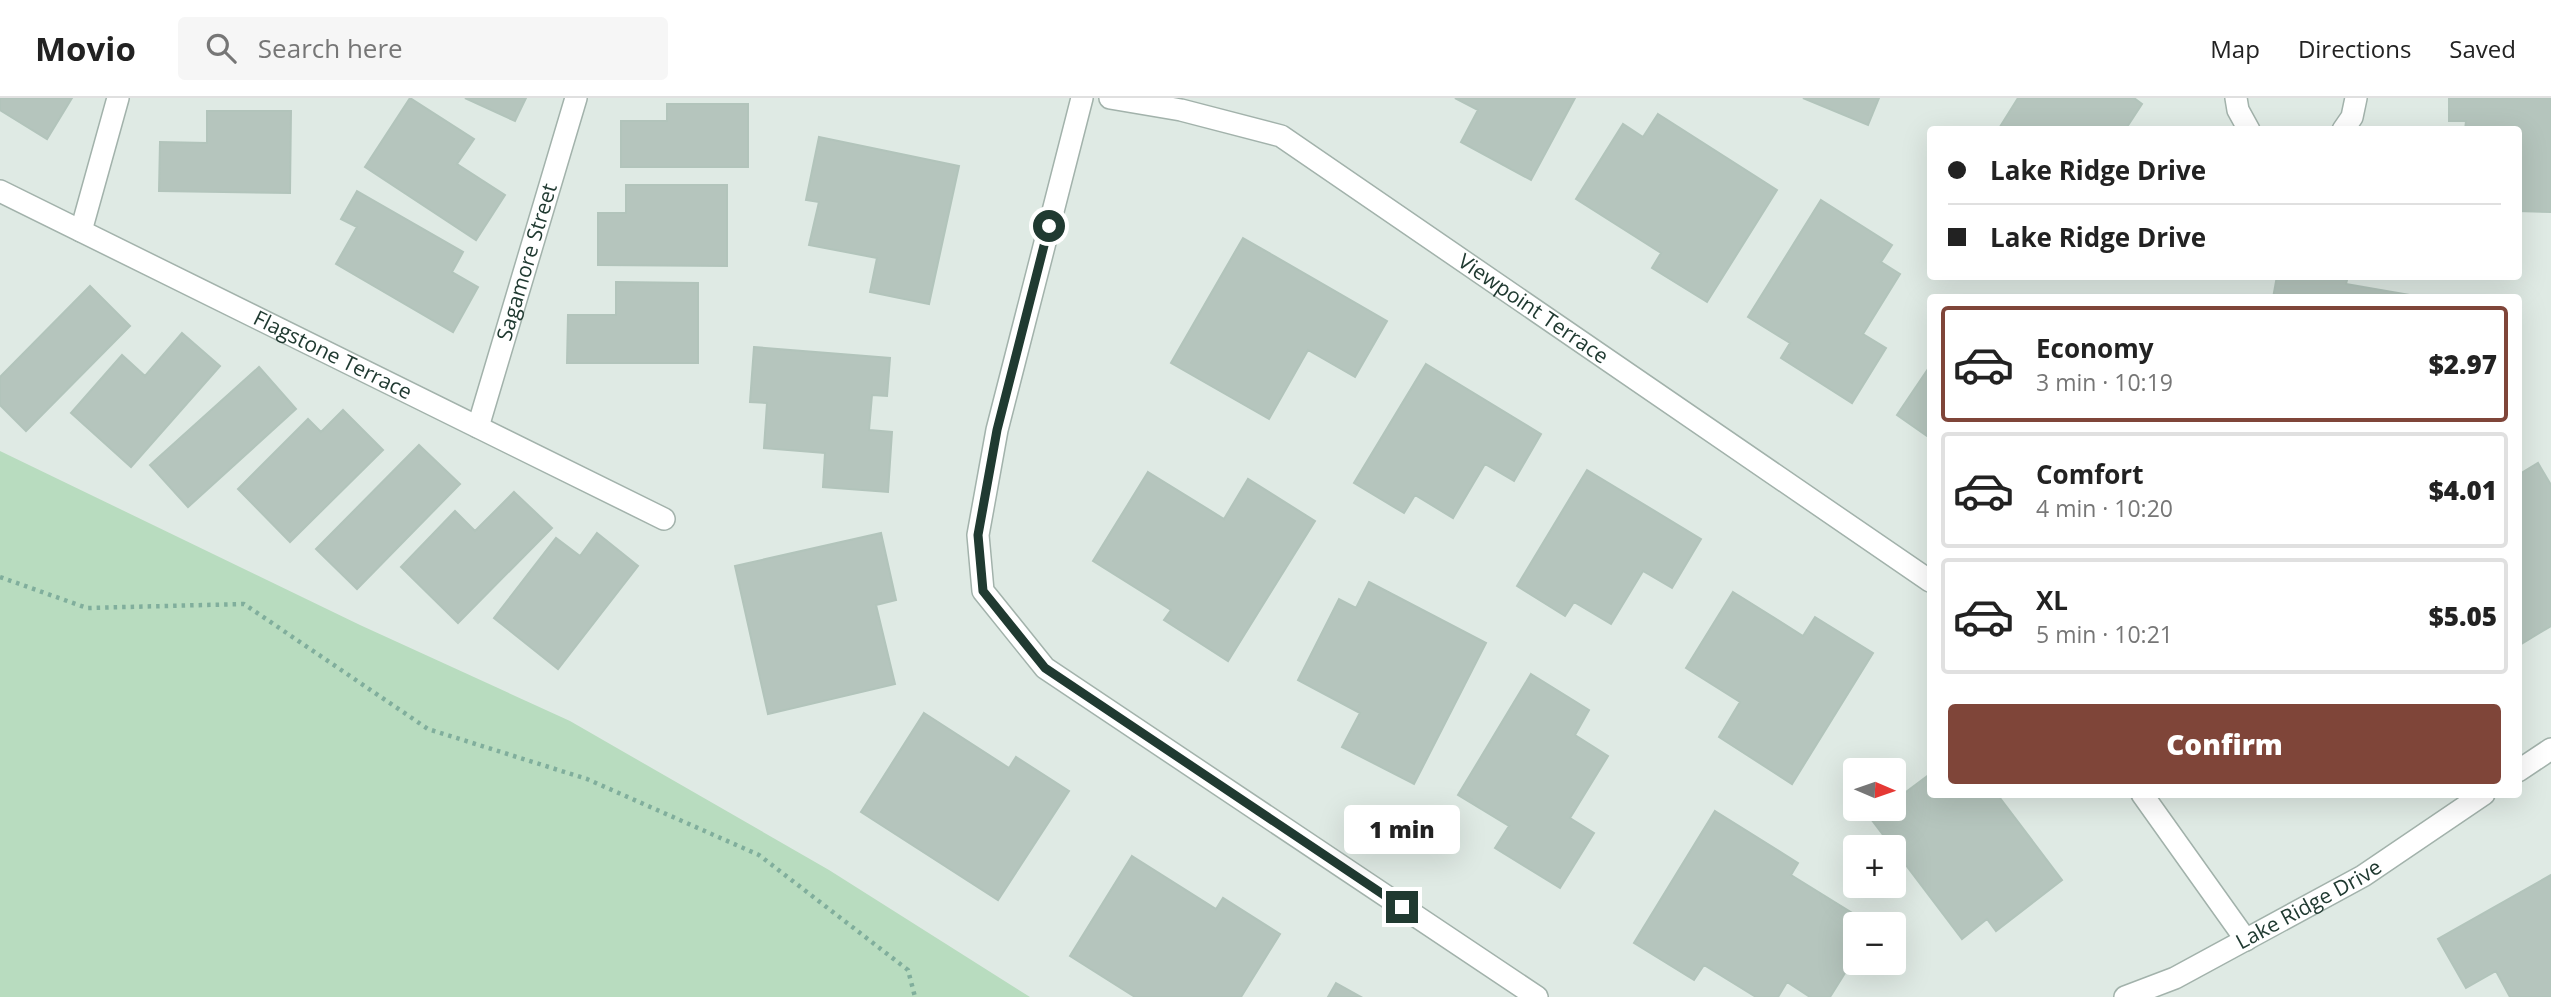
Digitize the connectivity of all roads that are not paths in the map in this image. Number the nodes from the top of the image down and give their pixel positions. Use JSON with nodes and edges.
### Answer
{"nodes":[{"id":1,"x":118,"y":98,"type":"edge"},
{"id":2,"x":576,"y":98,"type":"edge"},
{"id":3,"x":1082,"y":98,"type":"edge"},
{"id":4,"x":1110,"y":98,"type":"edge"},
{"id":5,"x":2236,"y":98,"type":"edge"},
{"id":6,"x":2356,"y":98,"type":"edge"},
{"id":7,"x":2247,"y":126,"type":"edge"},
{"id":8,"x":2346,"y":126,"type":"edge"},
{"id":9,"x":0,"y":191,"type":"edge"},
{"id":10,"x":81,"y":231,"type":"junction"},
{"id":11,"x":478,"y":427,"type":"junction"},
{"id":12,"x":664,"y":519,"type":"dead end"},
{"id":13,"x":1927,"y":580,"type":"edge"},
{"id":14,"x":2551,"y":749,"type":"edge"},
{"id":15,"x":2522,"y":768,"type":"edge"},
{"id":16,"x":2145,"y":798,"type":"edge"},
{"id":17,"x":2478,"y":798,"type":"edge"},
{"id":18,"x":2246,"y":940,"type":"junction"},
{"id":19,"x":1536,"y":997,"type":"edge"},
{"id":20,"x":2125,"y":997,"type":"edge"}],
"edges":[{"from":1,"to":10,"type":"street"},
{"from":2,"to":11,"type":"street","name":"Sagamore Street"},
{"from":3,"to":19,"type":"street"},
{"from":4,"to":13,"type":"street","name":"Viewpoint Terrace"},
{"from":5,"to":7,"type":"street"},
{"from":6,"to":8,"type":"street"},
{"from":9,"to":10,"type":"street","name":"Flagstone Terrace"},
{"from":10,"to":11,"type":"street","name":"Flagstone Terrace"},
{"from":11,"to":12,"type":"street","name":"Flagstone Terrace"},
{"from":14,"to":15,"type":"street"},
{"from":16,"to":18,"type":"street"},
{"from":17,"to":18,"type":"street","name":"Lake Ridge Drive"},
{"from":18,"to":20,"type":"street","name":"Lake Ridge Drive"}]}
